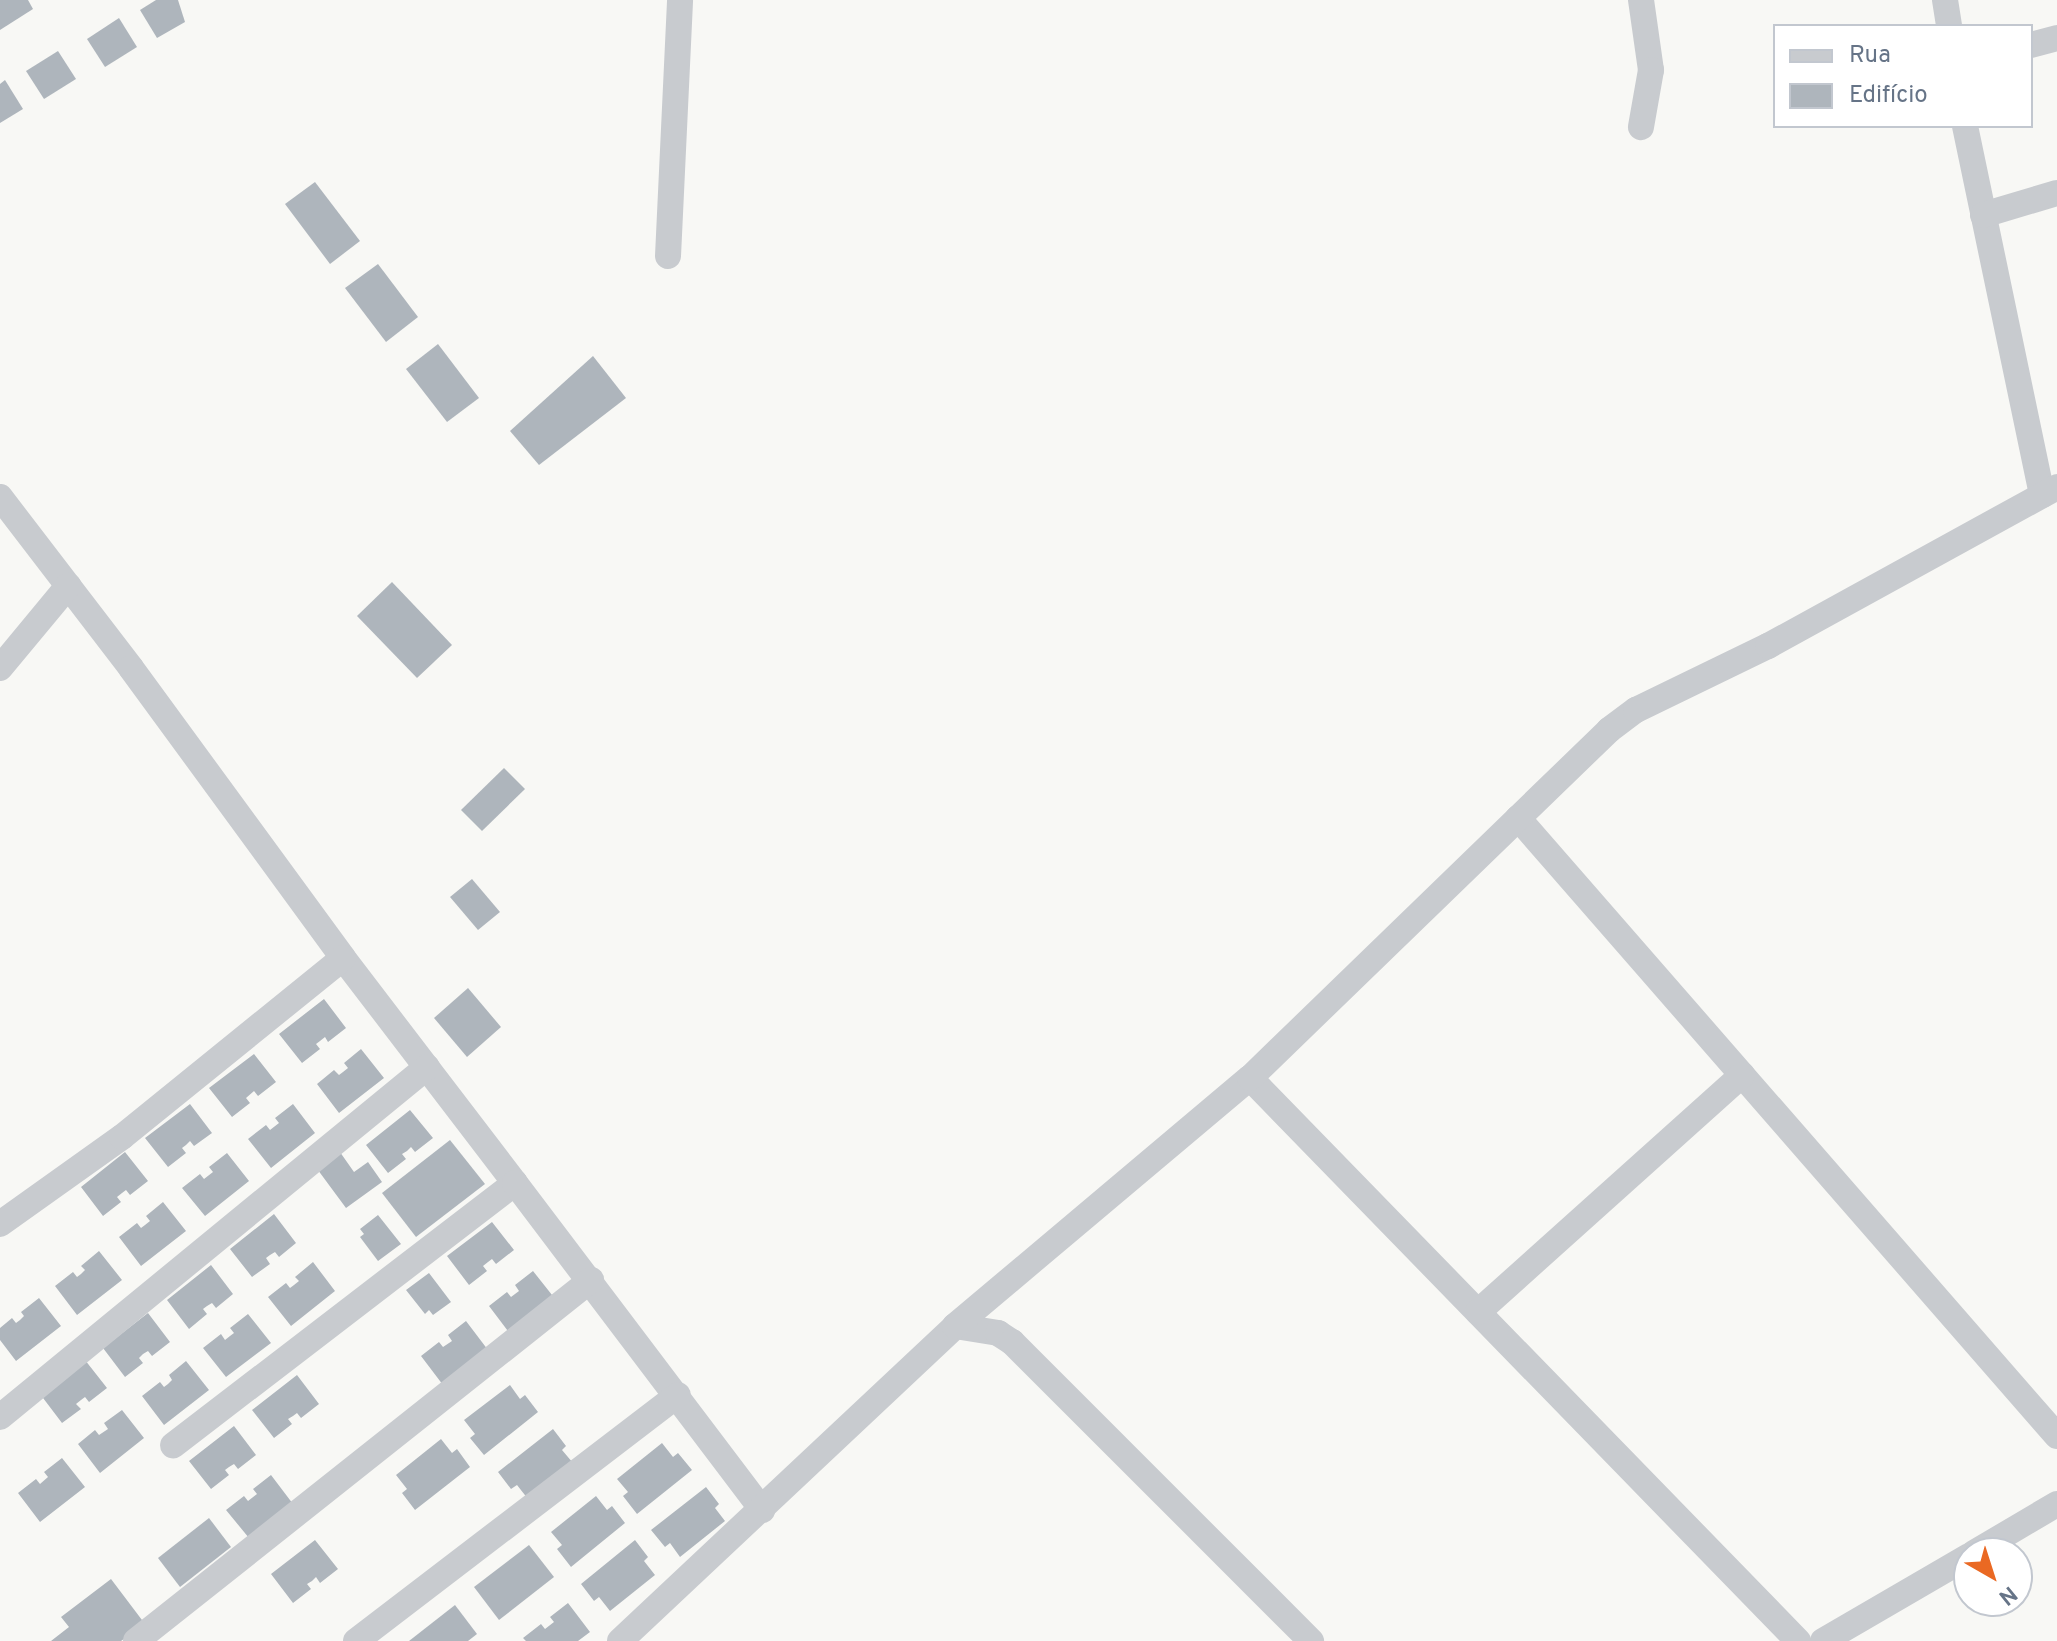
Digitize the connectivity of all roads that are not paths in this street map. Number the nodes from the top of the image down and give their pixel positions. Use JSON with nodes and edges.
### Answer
{"nodes":[{"id":1,"x":680,"y":0,"type":"edge"},
{"id":2,"x":1641,"y":0,"type":"edge"},
{"id":3,"x":1945,"y":0,"type":"edge"},
{"id":4,"x":1949,"y":24,"type":"edge"},
{"id":5,"x":2057,"y":38,"type":"edge"},
{"id":6,"x":2033,"y":44,"type":"edge"},
{"id":7,"x":1641,"y":127,"type":"dead end"},
{"id":8,"x":1965,"y":128,"type":"edge"},
{"id":9,"x":2057,"y":193,"type":"edge"},
{"id":10,"x":1983,"y":215,"type":"junction"},
{"id":11,"x":668,"y":256,"type":"dead end"},
{"id":12,"x":2050,"y":491,"type":"edge"},
{"id":13,"x":0,"y":497,"type":"edge"},
{"id":14,"x":68,"y":586,"type":"junction"},
{"id":15,"x":0,"y":668,"type":"edge"},
{"id":16,"x":1518,"y":818,"type":"junction"},
{"id":17,"x":343,"y":958,"type":"junction"},
{"id":18,"x":427,"y":1067,"type":"junction"},
{"id":19,"x":1742,"y":1075,"type":"junction"},
{"id":20,"x":1250,"y":1078,"type":"junction"},
{"id":21,"x":515,"y":1183,"type":"junction"},
{"id":22,"x":0,"y":1224,"type":"edge"},
{"id":23,"x":591,"y":1280,"type":"junction"},
{"id":24,"x":1478,"y":1312,"type":"junction"},
{"id":25,"x":955,"y":1326,"type":"junction"},
{"id":26,"x":678,"y":1395,"type":"junction"},
{"id":27,"x":0,"y":1417,"type":"edge"},
{"id":28,"x":2057,"y":1436,"type":"edge"},
{"id":29,"x":173,"y":1445,"type":"dead end"},
{"id":30,"x":2057,"y":1504,"type":"edge"},
{"id":31,"x":762,"y":1510,"type":"junction"},
{"id":32,"x":2000,"y":1537,"type":"edge"},
{"id":33,"x":1953,"y":1565,"type":"edge"},
{"id":34,"x":136,"y":1641,"type":"edge"},
{"id":35,"x":356,"y":1641,"type":"edge"},
{"id":36,"x":620,"y":1641,"type":"edge"},
{"id":37,"x":1311,"y":1641,"type":"edge"},
{"id":38,"x":1798,"y":1641,"type":"edge"},
{"id":39,"x":1823,"y":1641,"type":"edge"}],
"edges":[{"from":1,"to":11,"type":"street"},
{"from":2,"to":7,"type":"street"},
{"from":3,"to":4,"type":"street"},
{"from":5,"to":6,"type":"street"},
{"from":8,"to":10,"type":"street"},
{"from":9,"to":10,"type":"street"},
{"from":10,"to":12,"type":"street"},
{"from":12,"to":16,"type":"street"},
{"from":13,"to":14,"type":"street"},
{"from":14,"to":15,"type":"street"},
{"from":14,"to":17,"type":"street"},
{"from":16,"to":19,"type":"street"},
{"from":16,"to":20,"type":"street"},
{"from":17,"to":18,"type":"street"},
{"from":17,"to":22,"type":"street"},
{"from":18,"to":21,"type":"street"},
{"from":18,"to":27,"type":"street"},
{"from":19,"to":24,"type":"street"},
{"from":19,"to":28,"type":"street"},
{"from":20,"to":24,"type":"street"},
{"from":20,"to":25,"type":"street"},
{"from":21,"to":23,"type":"street"},
{"from":21,"to":29,"type":"street"},
{"from":23,"to":26,"type":"street"},
{"from":23,"to":34,"type":"street"},
{"from":24,"to":38,"type":"street"},
{"from":25,"to":31,"type":"street"},
{"from":25,"to":37,"type":"street"},
{"from":26,"to":31,"type":"street"},
{"from":26,"to":35,"type":"street"},
{"from":30,"to":32,"type":"street"},
{"from":31,"to":36,"type":"street"},
{"from":33,"to":39,"type":"street"}]}
